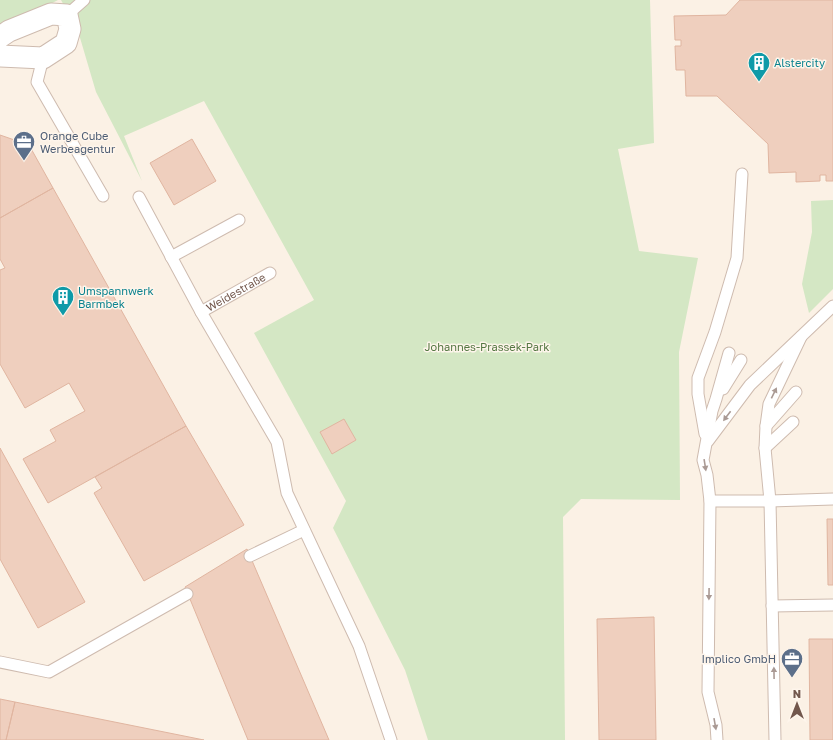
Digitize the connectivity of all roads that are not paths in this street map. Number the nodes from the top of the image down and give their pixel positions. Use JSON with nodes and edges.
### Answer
{"nodes":[{"id":1,"x":84,"y":0,"type":"edge"},
{"id":2,"x":67,"y":15,"type":"junction"},
{"id":3,"x":0,"y":37,"type":"edge"},
{"id":4,"x":0,"y":56,"type":"edge"},
{"id":5,"x":43,"y":58,"type":"junction"},
{"id":6,"x":742,"y":174,"type":"dead end"},
{"id":7,"x":103,"y":196,"type":"dead end"},
{"id":8,"x":139,"y":197,"type":"dead end"},
{"id":9,"x":239,"y":220,"type":"dead end"},
{"id":10,"x":171,"y":257,"type":"junction"},
{"id":11,"x":270,"y":273,"type":"dead end"},
{"id":12,"x":833,"y":306,"type":"edge"},
{"id":13,"x":201,"y":312,"type":"junction"},
{"id":14,"x":801,"y":337,"type":"junction"},
{"id":15,"x":729,"y":353,"type":"dead end"},
{"id":16,"x":741,"y":360,"type":"dead end"},
{"id":17,"x":796,"y":392,"type":"dead end"},
{"id":18,"x":716,"y":400,"type":"junction"},
{"id":19,"x":793,"y":422,"type":"dead end"},
{"id":20,"x":766,"y":426,"type":"junction"},
{"id":21,"x":706,"y":443,"type":"junction"},
{"id":22,"x":765,"y":448,"type":"junction"},
{"id":23,"x":833,"y":499,"type":"edge"},
{"id":24,"x":710,"y":501,"type":"junction"},
{"id":25,"x":770,"y":501,"type":"junction"},
{"id":26,"x":304,"y":530,"type":"junction"},
{"id":27,"x":250,"y":556,"type":"dead end"},
{"id":28,"x":187,"y":594,"type":"dead end"},
{"id":29,"x":833,"y":604,"type":"edge"},
{"id":30,"x":772,"y":606,"type":"junction"},
{"id":31,"x":0,"y":662,"type":"edge"},
{"id":32,"x":391,"y":740,"type":"edge"},
{"id":33,"x":717,"y":740,"type":"edge"},
{"id":34,"x":775,"y":740,"type":"edge"}],
"edges":[{"from":1,"to":2,"type":"lane"},
{"from":2,"to":3,"type":"street"},
{"from":2,"to":5,"type":"street"},
{"from":4,"to":5,"type":"street"},
{"from":5,"to":7,"type":"lane"},
{"from":6,"to":21,"type":"lane"},
{"from":8,"to":10,"type":"lane"},
{"from":9,"to":10,"type":"lane"},
{"from":10,"to":13,"type":"lane"},
{"from":11,"to":13,"type":"lane","name":"Weidestraße"},
{"from":12,"to":14,"type":"lane"},
{"from":13,"to":26,"type":"lane"},
{"from":20,"to":14,"type":"lane","one_way":true},
{"from":14,"to":21,"type":"lane","one_way":true},
{"from":15,"to":18,"type":"lane"},
{"from":16,"to":18,"type":"lane"},
{"from":17,"to":20,"type":"lane"},
{"from":18,"to":21,"type":"lane"},
{"from":19,"to":22,"type":"lane"},
{"from":20,"to":22,"type":"lane"},
{"from":21,"to":24,"type":"lane","one_way":true},
{"from":22,"to":25,"type":"lane"},
{"from":23,"to":25,"type":"lane"},
{"from":24,"to":25,"type":"lane"},
{"from":24,"to":33,"type":"lane","one_way":true},
{"from":25,"to":30,"type":"lane"},
{"from":26,"to":27,"type":"lane"},
{"from":26,"to":32,"type":"lane"},
{"from":28,"to":31,"type":"lane"},
{"from":29,"to":30,"type":"lane"},
{"from":34,"to":30,"type":"lane","one_way":true}]}
